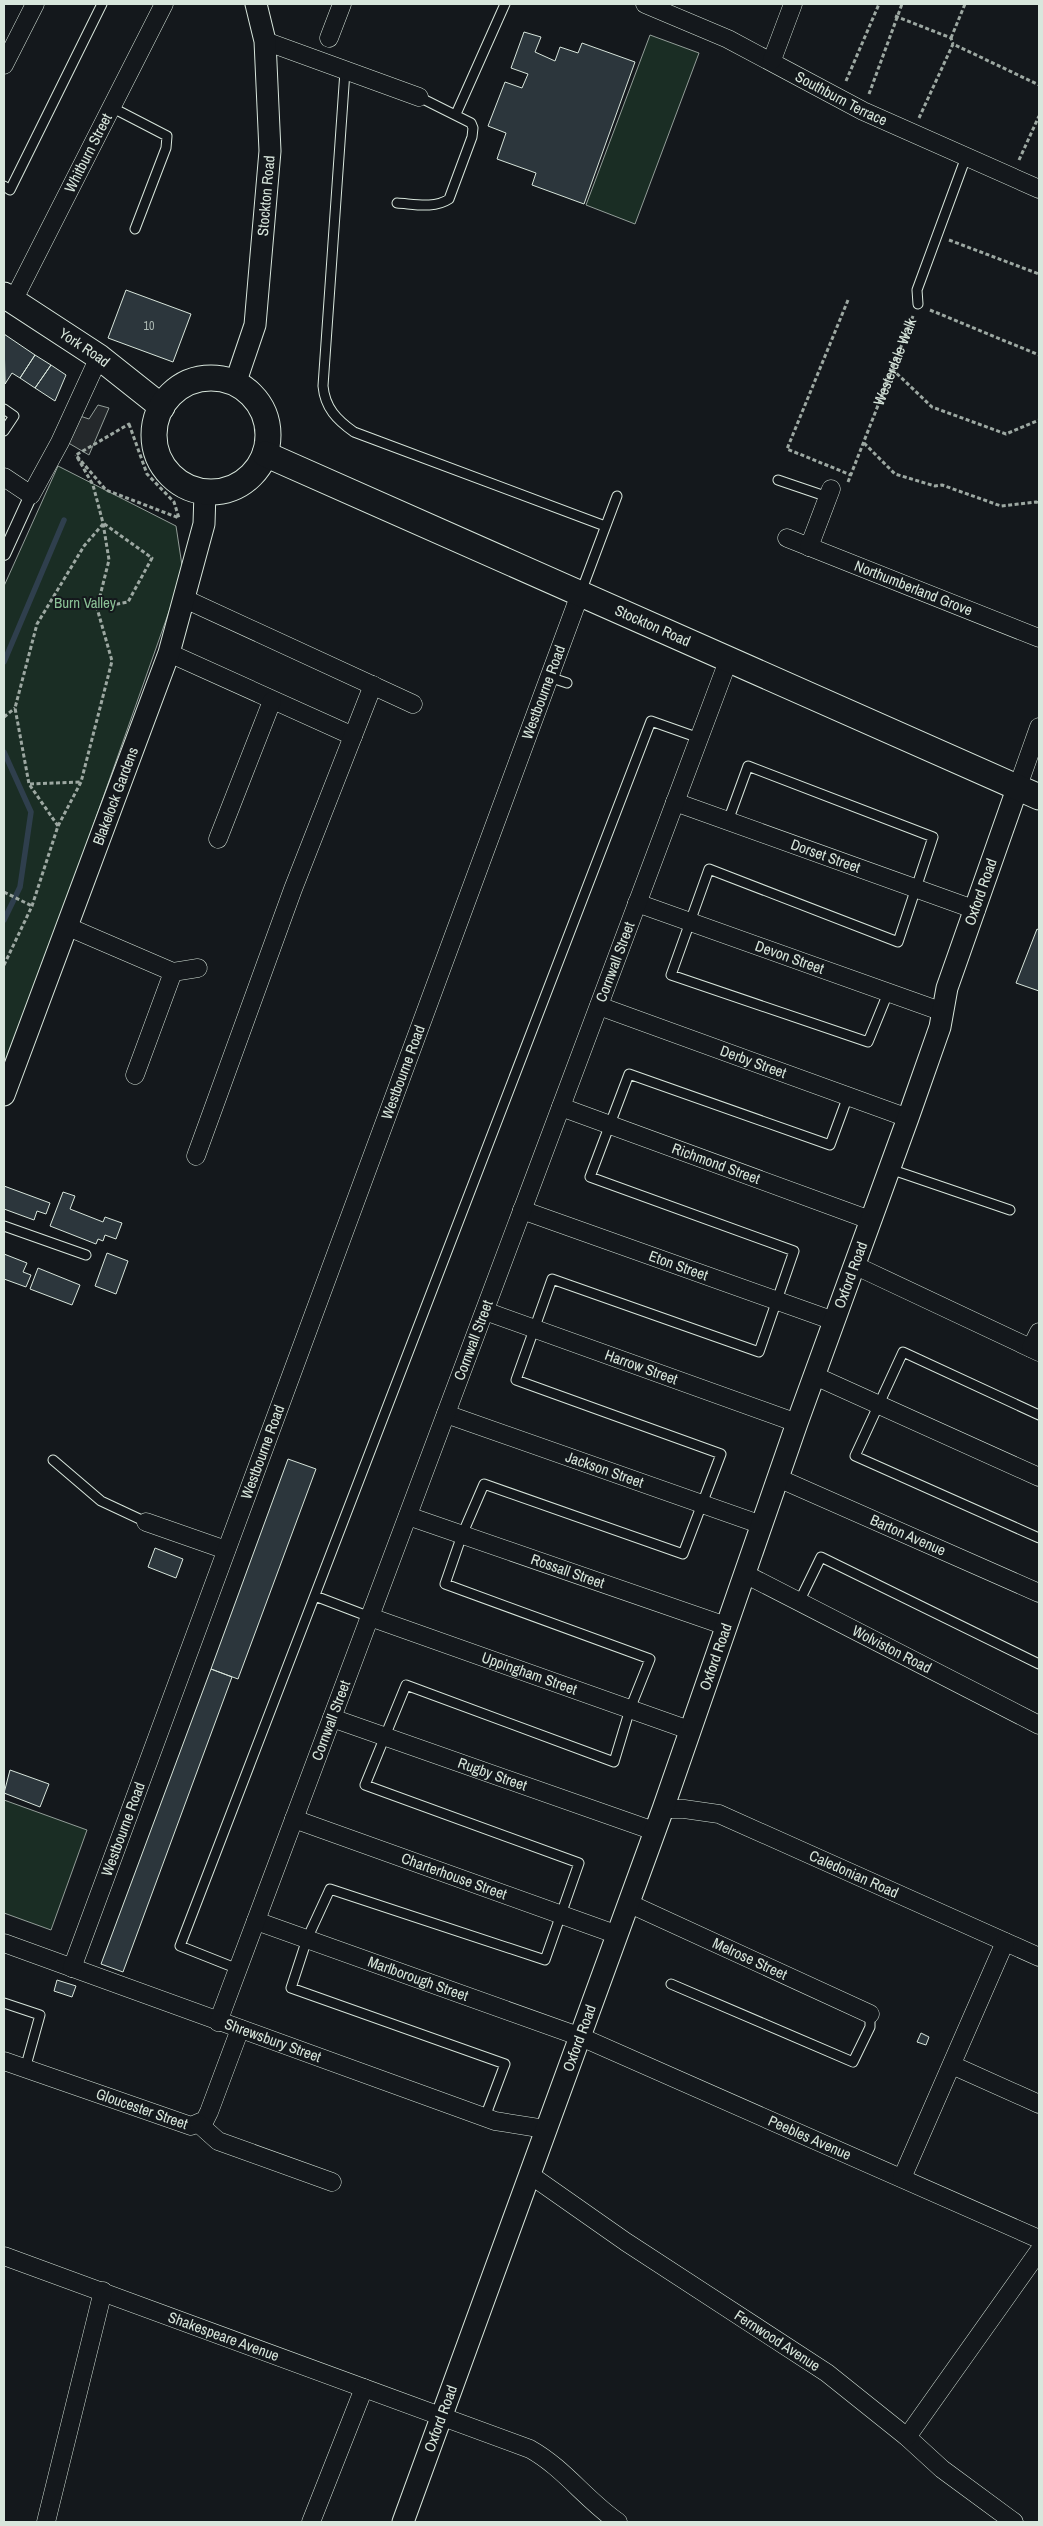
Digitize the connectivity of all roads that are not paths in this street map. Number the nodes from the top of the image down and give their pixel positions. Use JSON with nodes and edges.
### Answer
{"nodes":[{"id":1,"x":35,"y":4,"type":"edge"},
{"id":2,"x":102,"y":4,"type":"edge"},
{"id":3,"x":164,"y":4,"type":"edge"},
{"id":4,"x":256,"y":4,"type":"edge"},
{"id":5,"x":342,"y":4,"type":"edge"},
{"id":6,"x":505,"y":4,"type":"edge"},
{"id":7,"x":645,"y":4,"type":"edge"},
{"id":8,"x":793,"y":4,"type":"edge"},
{"id":9,"x":329,"y":38,"type":"dead end"},
{"id":10,"x":265,"y":42,"type":"junction"},
{"id":11,"x":772,"y":60,"type":"junction"},
{"id":12,"x":4,"y":65,"type":"edge"},
{"id":13,"x":345,"y":70,"type":"junction"},
{"id":14,"x":419,"y":97,"type":"joint"},
{"id":15,"x":111,"y":107,"type":"junction"},
{"id":16,"x":456,"y":114,"type":"junction"},
{"id":17,"x":966,"y":157,"type":"junction"},
{"id":18,"x":4,"y":186,"type":"edge"},
{"id":19,"x":1039,"y":189,"type":"edge"},
{"id":20,"x":397,"y":203,"type":"dead end"},
{"id":21,"x":135,"y":229,"type":"dead end"},
{"id":22,"x":8,"y":298,"type":"edge"},
{"id":23,"x":918,"y":304,"type":"road end"},
{"id":24,"x":99,"y":357,"type":"junction"},
{"id":25,"x":235,"y":384,"type":"junction"},
{"id":26,"x":162,"y":407,"type":"junction"},
{"id":27,"x":4,"y":409,"type":"edge"},
{"id":28,"x":4,"y":431,"type":"edge"},
{"id":29,"x":265,"y":454,"type":"junction"},
{"id":30,"x":4,"y":477,"type":"edge"},
{"id":31,"x":778,"y":480,"type":"dead end"},
{"id":32,"x":205,"y":492,"type":"junction"},
{"id":33,"x":830,"y":493,"type":"joint"},
{"id":34,"x":32,"y":495,"type":"junction"},
{"id":35,"x":617,"y":496,"type":"dead end"},
{"id":36,"x":605,"y":526,"type":"junction"},
{"id":37,"x":787,"y":538,"type":"dead end"},
{"id":38,"x":809,"y":547,"type":"junction"},
{"id":39,"x":4,"y":554,"type":"edge"},
{"id":40,"x":580,"y":594,"type":"junction"},
{"id":41,"x":185,"y":599,"type":"junction"},
{"id":42,"x":1039,"y":638,"type":"edge"},
{"id":43,"x":169,"y":653,"type":"junction"},
{"id":44,"x":728,"y":660,"type":"junction"},
{"id":45,"x":549,"y":677,"type":"junction"},
{"id":46,"x":568,"y":683,"type":"dead end"},
{"id":47,"x":373,"y":686,"type":"junction"},
{"id":48,"x":272,"y":701,"type":"junction"},
{"id":49,"x":413,"y":704,"type":"dead end"},
{"id":50,"x":1039,"y":727,"type":"edge"},
{"id":51,"x":353,"y":736,"type":"junction"},
{"id":52,"x":699,"y":738,"type":"junction"},
{"id":53,"x":1028,"y":793,"type":"edge"},
{"id":54,"x":675,"y":802,"type":"junction"},
{"id":55,"x":728,"y":821,"type":"junction"},
{"id":56,"x":218,"y":839,"type":"dead end"},
{"id":57,"x":916,"y":889,"type":"junction"},
{"id":58,"x":637,"y":903,"type":"junction"},
{"id":59,"x":976,"y":910,"type":"junction"},
{"id":60,"x":688,"y":922,"type":"junction"},
{"id":61,"x":66,"y":926,"type":"junction"},
{"id":62,"x":198,"y":968,"type":"dead end"},
{"id":63,"x":172,"y":972,"type":"junction"},
{"id":64,"x":888,"y":993,"type":"junction"},
{"id":65,"x":599,"y":1006,"type":"junction"},
{"id":66,"x":943,"y":1012,"type":"junction"},
{"id":67,"x":135,"y":1075,"type":"dead end"},
{"id":68,"x":4,"y":1094,"type":"edge"},
{"id":69,"x":848,"y":1096,"type":"junction"},
{"id":70,"x":561,"y":1107,"type":"junction"},
{"id":71,"x":908,"y":1118,"type":"junction"},
{"id":72,"x":609,"y":1125,"type":"junction"},
{"id":73,"x":196,"y":1156,"type":"dead end"},
{"id":74,"x":890,"y":1169,"type":"junction"},
{"id":75,"x":522,"y":1210,"type":"junction"},
{"id":76,"x":1010,"y":1210,"type":"dead end"},
{"id":77,"x":870,"y":1220,"type":"junction"},
{"id":78,"x":4,"y":1226,"type":"edge"},
{"id":79,"x":86,"y":1255,"type":"dead end"},
{"id":80,"x":854,"y":1265,"type":"junction"},
{"id":81,"x":777,"y":1301,"type":"junction"},
{"id":82,"x":485,"y":1311,"type":"junction"},
{"id":83,"x":834,"y":1321,"type":"junction"},
{"id":84,"x":535,"y":1329,"type":"junction"},
{"id":85,"x":1039,"y":1332,"type":"edge"},
{"id":86,"x":1035,"y":1350,"type":"edge"},
{"id":87,"x":815,"y":1376,"type":"junction"},
{"id":88,"x":879,"y":1404,"type":"junction"},
{"id":89,"x":446,"y":1414,"type":"junction"},
{"id":90,"x":1039,"y":1415,"type":"edge"},
{"id":91,"x":797,"y":1424,"type":"junction"},
{"id":92,"x":52,"y":1460,"type":"dead end"},
{"id":93,"x":1039,"y":1477,"type":"edge"},
{"id":94,"x":778,"y":1478,"type":"junction"},
{"id":95,"x":701,"y":1504,"type":"junction"},
{"id":96,"x":408,"y":1516,"type":"junction"},
{"id":97,"x":146,"y":1522,"type":"joint"},
{"id":98,"x":762,"y":1525,"type":"junction"},
{"id":99,"x":462,"y":1535,"type":"junction"},
{"id":100,"x":1039,"y":1538,"type":"edge"},
{"id":101,"x":226,"y":1550,"type":"junction"},
{"id":102,"x":744,"y":1574,"type":"junction"},
{"id":103,"x":1039,"y":1593,"type":"edge"},
{"id":104,"x":314,"y":1596,"type":"junction"},
{"id":105,"x":799,"y":1602,"type":"junction"},
{"id":106,"x":370,"y":1617,"type":"junction"},
{"id":107,"x":726,"y":1626,"type":"junction"},
{"id":108,"x":1039,"y":1664,"type":"edge"},
{"id":109,"x":630,"y":1709,"type":"junction"},
{"id":110,"x":332,"y":1718,"type":"junction"},
{"id":111,"x":1039,"y":1725,"type":"edge"},
{"id":112,"x":690,"y":1730,"type":"junction"},
{"id":113,"x":385,"y":1736,"type":"junction"},
{"id":114,"x":662,"y":1809,"type":"junction"},
{"id":115,"x":294,"y":1819,"type":"junction"},
{"id":116,"x":654,"y":1831,"type":"junction"},
{"id":117,"x":628,"y":1903,"type":"junction"},
{"id":118,"x":562,"y":1915,"type":"junction"},
{"id":119,"x":256,"y":1921,"type":"junction"},
{"id":120,"x":615,"y":1934,"type":"junction"},
{"id":121,"x":307,"y":1940,"type":"junction"},
{"id":122,"x":1005,"y":1942,"type":"junction"},
{"id":123,"x":4,"y":1943,"type":"edge"},
{"id":124,"x":1039,"y":1957,"type":"edge"},
{"id":125,"x":72,"y":1968,"type":"junction"},
{"id":126,"x":238,"y":1969,"type":"junction"},
{"id":127,"x":671,"y":1984,"type":"dead end"},
{"id":128,"x":4,"y":2002,"type":"edge"},
{"id":129,"x":870,"y":2014,"type":"joint"},
{"id":130,"x":218,"y":2022,"type":"junction"},
{"id":131,"x":240,"y":2029,"type":"junction"},
{"id":132,"x":581,"y":2037,"type":"junction"},
{"id":133,"x":4,"y":2061,"type":"edge"},
{"id":134,"x":952,"y":2065,"type":"junction"},
{"id":135,"x":25,"y":2069,"type":"junction"},
{"id":136,"x":1039,"y":2104,"type":"edge"},
{"id":137,"x":485,"y":2117,"type":"junction"},
{"id":138,"x":198,"y":2124,"type":"junction"},
{"id":139,"x":545,"y":2129,"type":"junction"},
{"id":140,"x":529,"y":2174,"type":"junction"},
{"id":141,"x":902,"y":2178,"type":"junction"},
{"id":142,"x":332,"y":2182,"type":"dead end"},
{"id":143,"x":1039,"y":2239,"type":"edge"},
{"id":144,"x":1039,"y":2251,"type":"edge"},
{"id":145,"x":4,"y":2256,"type":"edge"},
{"id":146,"x":103,"y":2292,"type":"junction"},
{"id":147,"x":364,"y":2388,"type":"junction"},
{"id":148,"x":442,"y":2417,"type":"junction"},
{"id":149,"x":907,"y":2437,"type":"junction"},
{"id":150,"x":611,"y":2520,"type":"edge"},
{"id":151,"x":46,"y":2522,"type":"edge"},
{"id":152,"x":311,"y":2522,"type":"edge"},
{"id":153,"x":403,"y":2522,"type":"edge"},
{"id":154,"x":1014,"y":2522,"type":"edge"}],
"edges":[{"from":1,"to":12,"type":"street"},
{"from":2,"to":18,"type":"lane"},
{"from":3,"to":15,"type":"street","name":"Whitburn Street"},
{"from":4,"to":10,"type":"street","name":"Stockton Road"},
{"from":5,"to":9,"type":"street"},
{"from":6,"to":16,"type":"lane"},
{"from":7,"to":11,"type":"street","name":"Southburn Terrace"},
{"from":8,"to":11,"type":"street"},
{"from":10,"to":13,"type":"street"},
{"from":10,"to":25,"type":"street","name":"Stockton Road"},
{"from":11,"to":17,"type":"street","name":"Southburn Terrace"},
{"from":13,"to":14,"type":"street"},
{"from":13,"to":36,"type":"lane"},
{"from":14,"to":16,"type":"lane"},
{"from":15,"to":21,"type":"lane"},
{"from":15,"to":22,"type":"street","name":"Whitburn Street"},
{"from":16,"to":20,"type":"lane"},
{"from":17,"to":19,"type":"street","name":"Southburn Terrace"},
{"from":17,"to":23,"type":"lane","name":"Westerdale Walk"},
{"from":22,"to":24,"type":"main road","name":"York Road"},
{"from":24,"to":26,"type":"main road","name":"York Road"},
{"from":24,"to":34,"type":"street"},
{"from":25,"to":26,"type":"main road"},
{"from":25,"to":29,"type":"main road"},
{"from":26,"to":32,"type":"main road"},
{"from":27,"to":28,"type":"lane"},
{"from":29,"to":32,"type":"main road"},
{"from":29,"to":40,"type":"main road","name":"Stockton Road"},
{"from":30,"to":34,"type":"street"},
{"from":31,"to":33,"type":"lane"},
{"from":32,"to":41,"type":"street","name":"Blakelock Gardens"},
{"from":33,"to":38,"type":"street"},
{"from":34,"to":39,"type":"street"},
{"from":35,"to":36,"type":"lane"},
{"from":36,"to":40,"type":"lane"},
{"from":37,"to":38,"type":"street","name":"Northumberland Grove"},
{"from":38,"to":42,"type":"street","name":"Northumberland Grove"},
{"from":40,"to":44,"type":"main road","name":"Stockton Road"},
{"from":40,"to":45,"type":"street","name":"Westbourne Road"},
{"from":41,"to":43,"type":"street","name":"Blakelock Gardens"},
{"from":41,"to":47,"type":"street"},
{"from":43,"to":48,"type":"street"},
{"from":43,"to":61,"type":"street","name":"Blakelock Gardens"},
{"from":44,"to":52,"type":"street","name":"Cornwall Street"},
{"from":44,"to":53,"type":"main road","name":"Stockton Road"},
{"from":45,"to":46,"type":"lane"},
{"from":45,"to":101,"type":"street","name":"Westbourne Road"},
{"from":47,"to":49,"type":"street"},
{"from":47,"to":51,"type":"street"},
{"from":48,"to":51,"type":"street"},
{"from":48,"to":56,"type":"street"},
{"from":50,"to":53,"type":"street"},
{"from":51,"to":73,"type":"street"},
{"from":52,"to":54,"type":"street","name":"Cornwall Street"},
{"from":52,"to":104,"type":"lane"},
{"from":53,"to":59,"type":"street","name":"Oxford Road"},
{"from":54,"to":55,"type":"street","name":"Dorset Street"},
{"from":54,"to":58,"type":"street","name":"Cornwall Street"},
{"from":55,"to":57,"type":"street","name":"Dorset Street"},
{"from":55,"to":57,"type":"lane"},
{"from":57,"to":59,"type":"street","name":"Dorset Street"},
{"from":57,"to":60,"type":"lane"},
{"from":58,"to":60,"type":"street","name":"Devon Street"},
{"from":58,"to":65,"type":"street","name":"Cornwall Street"},
{"from":59,"to":66,"type":"street","name":"Oxford Road"},
{"from":60,"to":64,"type":"street","name":"Devon Street"},
{"from":60,"to":64,"type":"lane"},
{"from":61,"to":63,"type":"street"},
{"from":61,"to":68,"type":"street","name":"Blakelock Gardens"},
{"from":62,"to":63,"type":"street"},
{"from":63,"to":67,"type":"street"},
{"from":64,"to":66,"type":"street","name":"Devon Street"},
{"from":65,"to":69,"type":"street","name":"Derby Street"},
{"from":65,"to":70,"type":"street","name":"Cornwall Street"},
{"from":66,"to":71,"type":"street","name":"Oxford Road"},
{"from":69,"to":71,"type":"street","name":"Derby Street"},
{"from":69,"to":72,"type":"lane"},
{"from":70,"to":72,"type":"street","name":"Richmond Street"},
{"from":70,"to":75,"type":"street","name":"Cornwall Street"},
{"from":71,"to":74,"type":"street","name":"Oxford Road"},
{"from":72,"to":77,"type":"street","name":"Richmond Street"},
{"from":72,"to":81,"type":"lane"},
{"from":74,"to":76,"type":"lane"},
{"from":74,"to":77,"type":"street","name":"Oxford Road"},
{"from":75,"to":81,"type":"street","name":"Eton Street"},
{"from":75,"to":82,"type":"street","name":"Cornwall Street"},
{"from":77,"to":80,"type":"street","name":"Oxford Road"},
{"from":78,"to":79,"type":"lane"},
{"from":80,"to":83,"type":"street","name":"Oxford Road"},
{"from":80,"to":86,"type":"street"},
{"from":81,"to":83,"type":"street","name":"Eton Street"},
{"from":81,"to":84,"type":"lane"},
{"from":82,"to":84,"type":"street","name":"Harrow Street"},
{"from":82,"to":89,"type":"street","name":"Cornwall Street"},
{"from":83,"to":87,"type":"street","name":"Oxford Road"},
{"from":84,"to":91,"type":"street","name":"Harrow Street"},
{"from":84,"to":95,"type":"lane"},
{"from":85,"to":86,"type":"street"},
{"from":87,"to":88,"type":"street"},
{"from":87,"to":91,"type":"street","name":"Oxford Road"},
{"from":88,"to":90,"type":"lane"},
{"from":88,"to":93,"type":"street"},
{"from":88,"to":100,"type":"lane"},
{"from":89,"to":95,"type":"street","name":"Jackson Street"},
{"from":89,"to":96,"type":"street","name":"Cornwall Street"},
{"from":91,"to":94,"type":"street","name":"Oxford Road"},
{"from":92,"to":97,"type":"lane"},
{"from":94,"to":98,"type":"street","name":"Oxford Road"},
{"from":94,"to":103,"type":"street","name":"Barton Avenue"},
{"from":95,"to":98,"type":"street","name":"Jackson Street"},
{"from":95,"to":99,"type":"lane"},
{"from":96,"to":99,"type":"street","name":"Rossall Street"},
{"from":96,"to":106,"type":"street","name":"Cornwall Street"},
{"from":97,"to":101,"type":"street"},
{"from":98,"to":102,"type":"street","name":"Oxford Road"},
{"from":99,"to":107,"type":"street","name":"Rossall Street"},
{"from":99,"to":109,"type":"lane"},
{"from":101,"to":125,"type":"street","name":"Westbourne Road"},
{"from":102,"to":105,"type":"street","name":"Wolviston Road"},
{"from":102,"to":107,"type":"street","name":"Oxford Road"},
{"from":104,"to":106,"type":"lane"},
{"from":104,"to":126,"type":"lane"},
{"from":105,"to":108,"type":"lane"},
{"from":105,"to":111,"type":"street","name":"Wolviston Road"},
{"from":106,"to":109,"type":"street","name":"Uppingham Street"},
{"from":106,"to":110,"type":"street","name":"Cornwall Street"},
{"from":107,"to":112,"type":"street","name":"Oxford Road"},
{"from":109,"to":112,"type":"street","name":"Uppingham Street"},
{"from":109,"to":113,"type":"lane"},
{"from":110,"to":113,"type":"street","name":"Rugby Street"},
{"from":110,"to":115,"type":"street","name":"Cornwall Street"},
{"from":112,"to":114,"type":"street","name":"Oxford Road"},
{"from":113,"to":116,"type":"street","name":"Rugby Street"},
{"from":113,"to":118,"type":"lane"},
{"from":114,"to":116,"type":"street","name":"Oxford Road"},
{"from":114,"to":122,"type":"street","name":"Caledonian Road"},
{"from":115,"to":118,"type":"street","name":"Charterhouse Street"},
{"from":115,"to":119,"type":"street","name":"Cornwall Street"},
{"from":116,"to":117,"type":"street","name":"Oxford Road"},
{"from":117,"to":120,"type":"street","name":"Oxford Road"},
{"from":117,"to":129,"type":"street","name":"Melrose Street"},
{"from":118,"to":120,"type":"street","name":"Charterhouse Street"},
{"from":118,"to":121,"type":"lane"},
{"from":119,"to":121,"type":"street","name":"Marlborough Street"},
{"from":119,"to":126,"type":"street","name":"Cornwall Street"},
{"from":120,"to":132,"type":"street","name":"Oxford Road"},
{"from":121,"to":132,"type":"street","name":"Marlborough Street"},
{"from":121,"to":137,"type":"lane"},
{"from":122,"to":124,"type":"street","name":"Caledonian Road"},
{"from":122,"to":134,"type":"street"},
{"from":123,"to":125,"type":"street","name":"Shrewsbury Street"},
{"from":125,"to":130,"type":"street","name":"Shrewsbury Street"},
{"from":126,"to":130,"type":"street","name":"Cornwall Street"},
{"from":127,"to":129,"type":"lane"},
{"from":128,"to":135,"type":"lane"},
{"from":130,"to":131,"type":"street","name":"Shrewsbury Street"},
{"from":131,"to":137,"type":"street","name":"Shrewsbury Street"},
{"from":131,"to":138,"type":"street"},
{"from":132,"to":139,"type":"street","name":"Oxford Road"},
{"from":132,"to":141,"type":"street","name":"Peebles Avenue"},
{"from":133,"to":135,"type":"street","name":"Gloucester Street"},
{"from":134,"to":136,"type":"street"},
{"from":134,"to":141,"type":"street"},
{"from":135,"to":138,"type":"street","name":"Gloucester Street"},
{"from":137,"to":139,"type":"street","name":"Shrewsbury Street"},
{"from":138,"to":142,"type":"street","name":"Gloucester Street"},
{"from":139,"to":140,"type":"street","name":"Oxford Road"},
{"from":140,"to":148,"type":"street","name":"Oxford Road"},
{"from":140,"to":149,"type":"street","name":"Fernwood Avenue"},
{"from":141,"to":143,"type":"street","name":"Peebles Avenue"},
{"from":144,"to":149,"type":"street"},
{"from":145,"to":146,"type":"street","name":"Shakespeare Avenue"},
{"from":146,"to":147,"type":"street","name":"Shakespeare Avenue"},
{"from":146,"to":151,"type":"street"},
{"from":147,"to":148,"type":"street","name":"Shakespeare Avenue"},
{"from":147,"to":152,"type":"street"},
{"from":148,"to":150,"type":"street","name":"Shakespeare Avenue"},
{"from":148,"to":153,"type":"street","name":"Oxford Road"},
{"from":149,"to":154,"type":"street","name":"Fernwood Avenue"}]}
